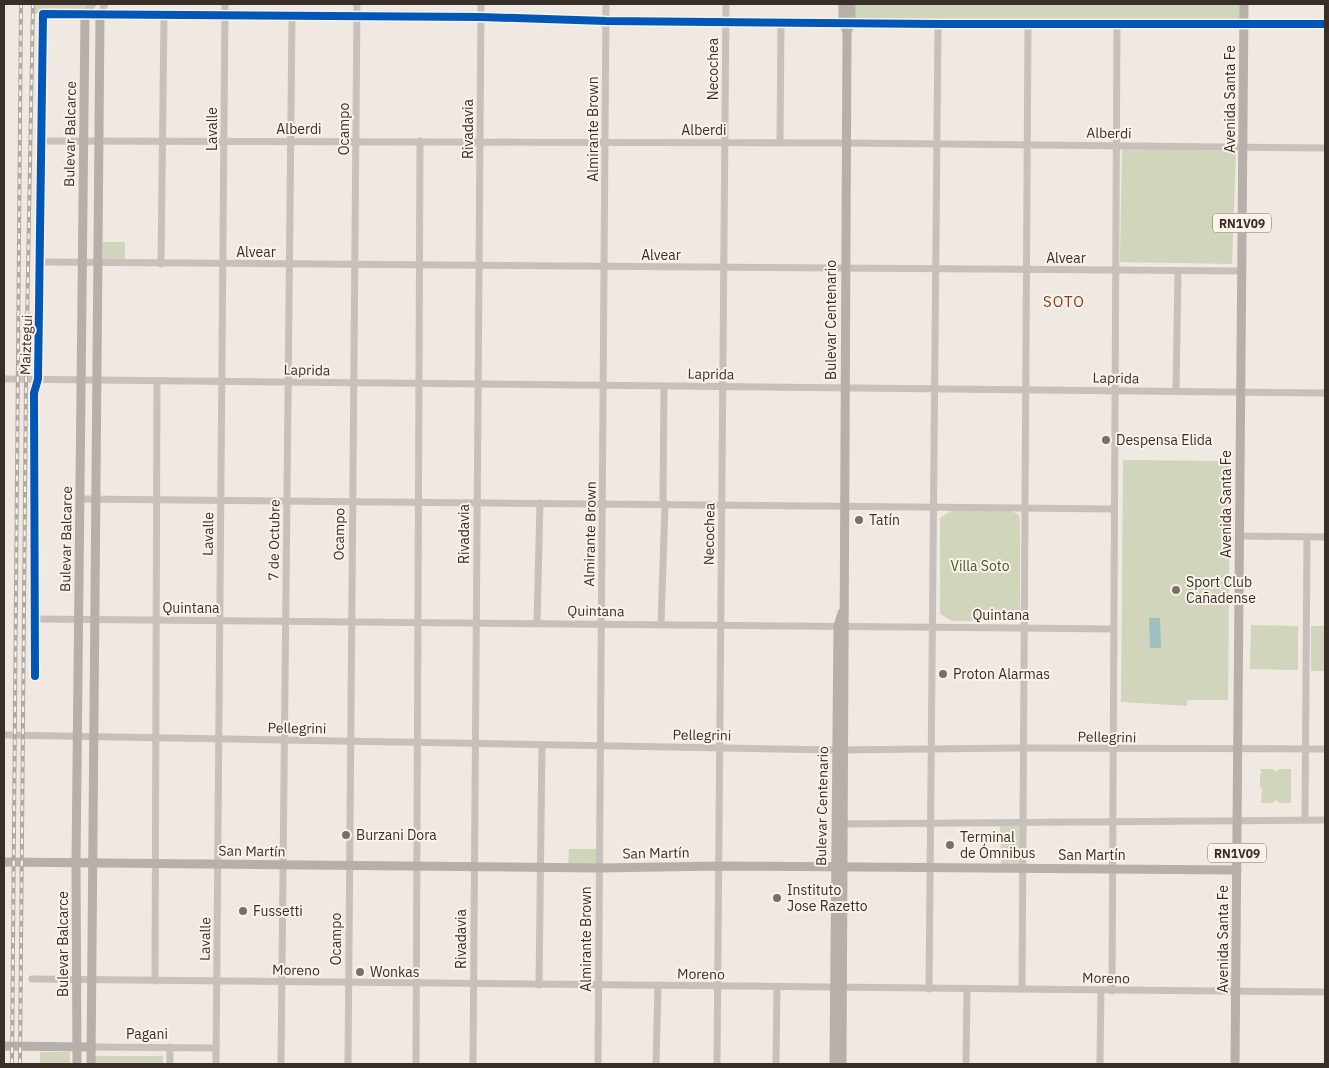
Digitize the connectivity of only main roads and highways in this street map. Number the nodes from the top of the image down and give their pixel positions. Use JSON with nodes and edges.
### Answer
{"nodes":[{"id":1,"x":843,"y":4,"type":"edge"},
{"id":2,"x":851,"y":4,"type":"edge"},
{"id":3,"x":1244,"y":4,"type":"edge"},
{"id":4,"x":85,"y":14,"type":"road end"},
{"id":5,"x":100,"y":15,"type":"road end"},
{"id":6,"x":847,"y":23,"type":"junction"},
{"id":7,"x":841,"y":750,"type":"junction"},
{"id":8,"x":4,"y":862,"type":"edge"},
{"id":9,"x":76,"y":863,"type":"junction"},
{"id":10,"x":93,"y":863,"type":"junction"},
{"id":11,"x":840,"y":867,"type":"junction"},
{"id":12,"x":1237,"y":870,"type":"junction"},
{"id":13,"x":839,"y":988,"type":"junction"},
{"id":14,"x":4,"y":1046,"type":"edge"},
{"id":15,"x":77,"y":1047,"type":"junction"},
{"id":16,"x":91,"y":1047,"type":"junction"},
{"id":17,"x":76,"y":1064,"type":"edge"},
{"id":18,"x":91,"y":1064,"type":"edge"},
{"id":19,"x":834,"y":1064,"type":"edge"},
{"id":20,"x":842,"y":1064,"type":"edge"},
{"id":21,"x":1235,"y":1064,"type":"edge"}],
"edges":[{"from":1,"to":6,"type":"main road","name":"Bulevar Centenario"},
{"from":2,"to":6,"type":"main road","name":"Bulevar Centenario"},
{"from":3,"to":12,"type":"main road","name":"Avenida Santa Fe","number":"RN1V09"},
{"from":4,"to":9,"type":"main road","name":"Bulevar Balcarce"},
{"from":5,"to":10,"type":"main road","name":"Bulevar Balcarce"},
{"from":6,"to":7,"type":"main road","name":"Bulevar Centenario"},
{"from":7,"to":11,"type":"main road","name":"Bulevar Centenario"},
{"from":7,"to":11,"type":"main road","name":"Bulevar Centenario"},
{"from":8,"to":9,"type":"main road","name":"San Martín"},
{"from":9,"to":10,"type":"main road","name":"San Martín"},
{"from":9,"to":15,"type":"main road","name":"Bulevar Balcarce"},
{"from":10,"to":11,"type":"main road","name":"San Martín"},
{"from":10,"to":16,"type":"main road","name":"Bulevar Balcarce"},
{"from":11,"to":12,"type":"main road","name":"San Martín"},
{"from":11,"to":13,"type":"main road","name":"Bulevar Centenario"},
{"from":12,"to":21,"type":"main road","name":"Avenida Santa Fe","number":"RN1V09"},
{"from":13,"to":19,"type":"main road","name":"Bulevar Centenario"},
{"from":13,"to":20,"type":"main road","name":"Bulevar Centenario"},
{"from":14,"to":15,"type":"main road","name":"Pagani"},
{"from":15,"to":16,"type":"main road","name":"Pagani"},
{"from":15,"to":17,"type":"main road","name":"Bulevar Balcarce"},
{"from":16,"to":18,"type":"main road","name":"Bulevar Balcarce"}]}
